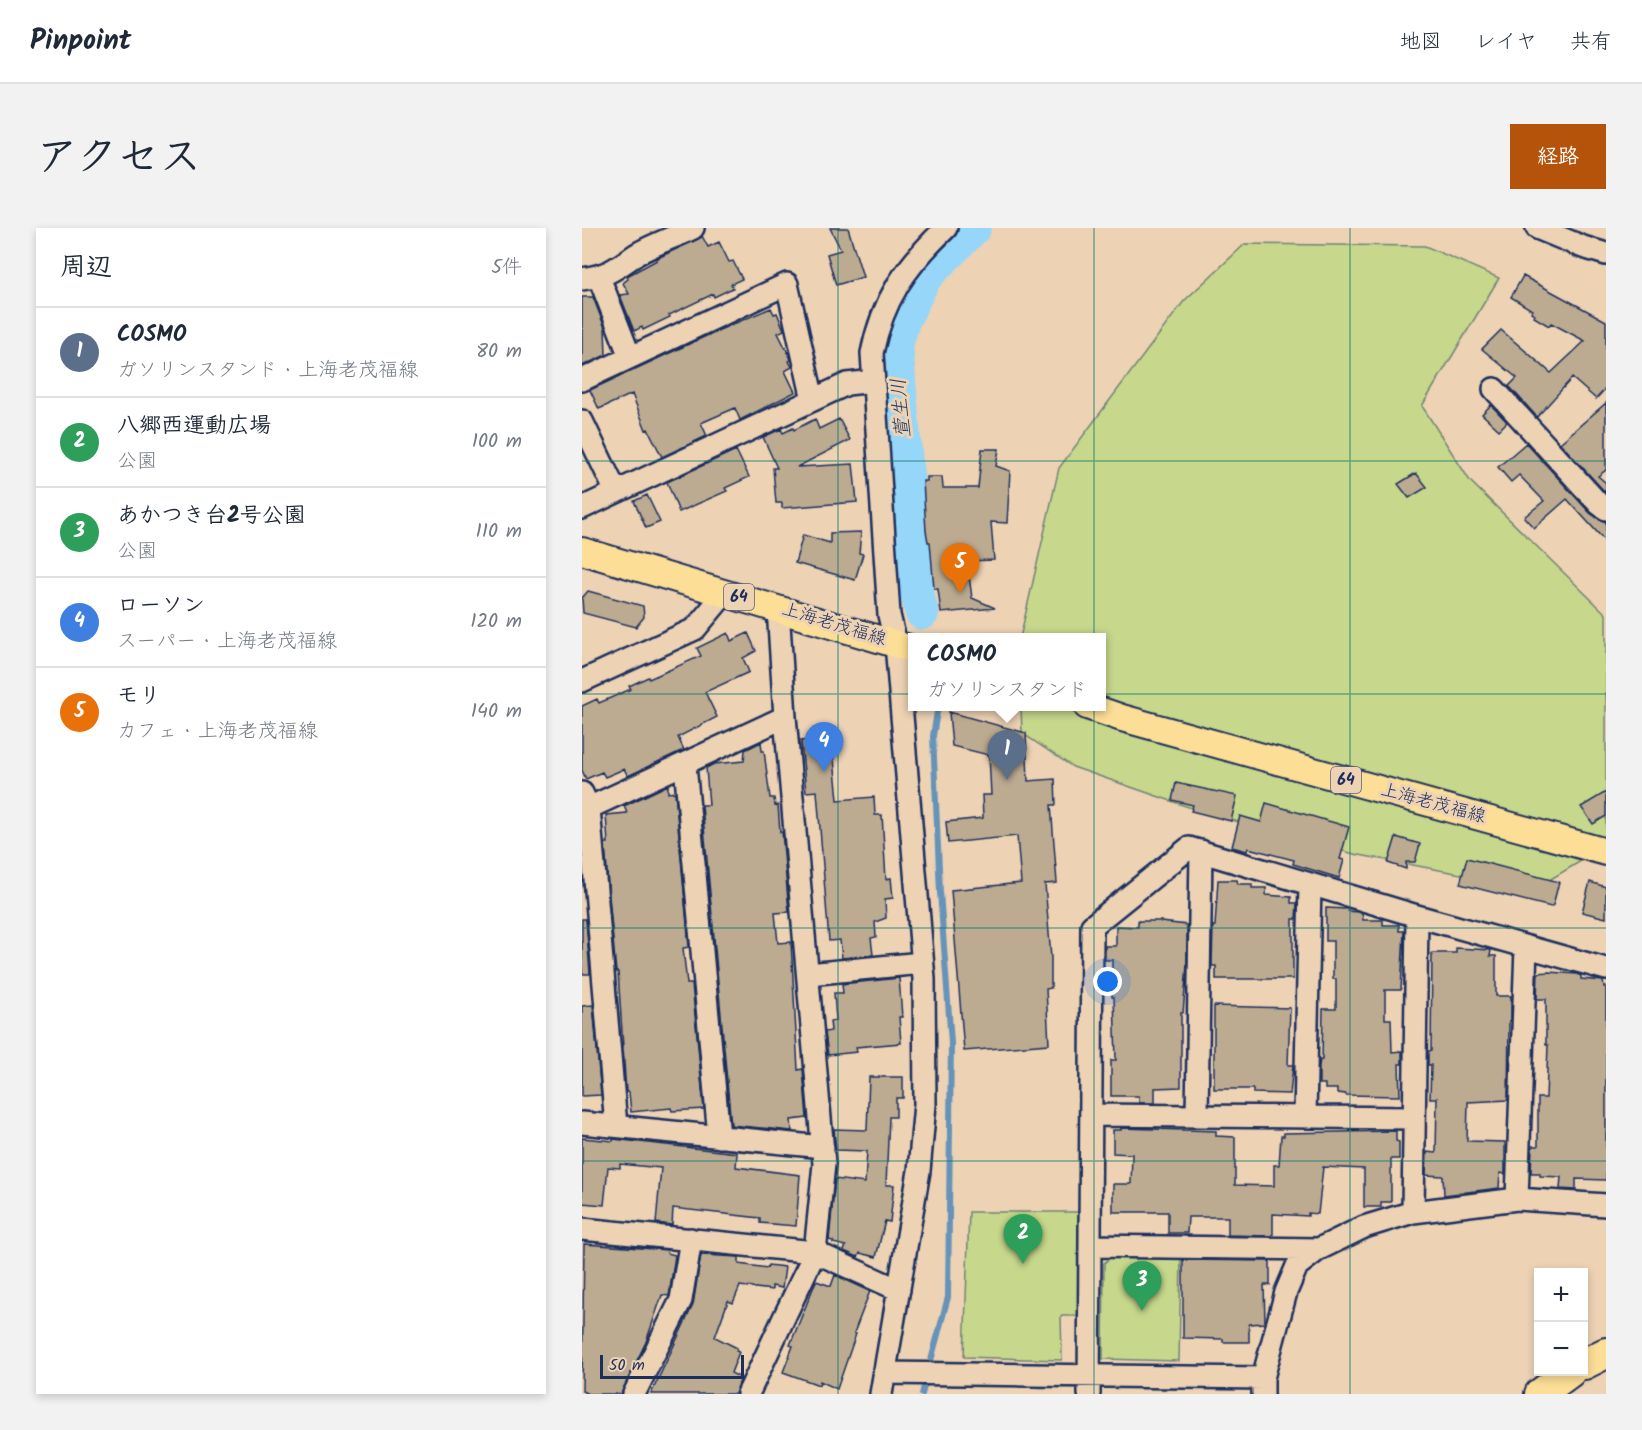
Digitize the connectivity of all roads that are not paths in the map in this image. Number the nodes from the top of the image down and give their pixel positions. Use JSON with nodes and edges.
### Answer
{"nodes":[{"id":1,"x":693,"y":228,"type":"edge"},
{"id":2,"x":946,"y":228,"type":"edge"},
{"id":3,"x":1537,"y":228,"type":"edge"},
{"id":4,"x":1606,"y":254,"type":"edge"},
{"id":5,"x":590,"y":278,"type":"edge"},
{"id":6,"x":630,"y":357,"type":"junction"},
{"id":7,"x":582,"y":380,"type":"edge"},
{"id":8,"x":874,"y":381,"type":"junction"},
{"id":9,"x":1494,"y":389,"type":"dead end"},
{"id":10,"x":813,"y":400,"type":"junction"},
{"id":11,"x":582,"y":421,"type":"edge"},
{"id":12,"x":616,"y":492,"type":"junction"},
{"id":13,"x":582,"y":508,"type":"edge"},
{"id":14,"x":1606,"y":509,"type":"edge"},
{"id":15,"x":582,"y":551,"type":"edge"},
{"id":16,"x":725,"y":593,"type":"junction"},
{"id":17,"x":778,"y":608,"type":"junction"},
{"id":18,"x":904,"y":647,"type":"edge"},
{"id":19,"x":582,"y":681,"type":"edge"},
{"id":20,"x":1102,"y":711,"type":"edge"},
{"id":21,"x":785,"y":717,"type":"junction"},
{"id":22,"x":685,"y":765,"type":"junction"},
{"id":23,"x":584,"y":804,"type":"edge"},
{"id":24,"x":1201,"y":851,"type":"junction"},
{"id":25,"x":1606,"y":852,"type":"edge"},
{"id":26,"x":1310,"y":884,"type":"junction"},
{"id":27,"x":1418,"y":916,"type":"junction"},
{"id":28,"x":1526,"y":947,"type":"junction"},
{"id":29,"x":922,"y":963,"type":"junction"},
{"id":30,"x":1606,"y":969,"type":"edge"},
{"id":31,"x":808,"y":974,"type":"junction"},
{"id":32,"x":1091,"y":1115,"type":"junction"},
{"id":33,"x":1197,"y":1116,"type":"junction"},
{"id":34,"x":1305,"y":1117,"type":"junction"},
{"id":35,"x":1413,"y":1118,"type":"junction"},
{"id":36,"x":582,"y":1123,"type":"edge"},
{"id":37,"x":616,"y":1126,"type":"junction"},
{"id":38,"x":719,"y":1137,"type":"junction"},
{"id":39,"x":823,"y":1147,"type":"junction"},
{"id":40,"x":1517,"y":1199,"type":"junction"},
{"id":41,"x":1606,"y":1205,"type":"edge"},
{"id":42,"x":1413,"y":1212,"type":"junction"},
{"id":43,"x":582,"y":1229,"type":"edge"},
{"id":44,"x":691,"y":1239,"type":"junction"},
{"id":45,"x":1090,"y":1246,"type":"junction"},
{"id":46,"x":1319,"y":1249,"type":"junction"},
{"id":47,"x":815,"y":1251,"type":"junction"},
{"id":48,"x":899,"y":1290,"type":"junction"},
{"id":49,"x":1606,"y":1353,"type":"edge"},
{"id":50,"x":1588,"y":1362,"type":"edge"},
{"id":51,"x":884,"y":1373,"type":"junction"},
{"id":52,"x":1563,"y":1376,"type":"edge"},
{"id":53,"x":935,"y":1379,"type":"edge"},
{"id":54,"x":1089,"y":1384,"type":"edge"},
{"id":55,"x":1263,"y":1386,"type":"edge"},
{"id":56,"x":634,"y":1394,"type":"edge"},
{"id":57,"x":748,"y":1394,"type":"edge"},
{"id":58,"x":881,"y":1394,"type":"edge"},
{"id":59,"x":1540,"y":1394,"type":"edge"}],
"edges":[{"from":1,"to":5,"type":"street"},
{"from":2,"to":8,"type":"street"},
{"from":3,"to":4,"type":"street"},
{"from":5,"to":6,"type":"street"},
{"from":6,"to":7,"type":"street"},
{"from":6,"to":10,"type":"street"},
{"from":8,"to":10,"type":"street"},
{"from":8,"to":18,"type":"street"},
{"from":9,"to":14,"type":"street"},
{"from":10,"to":12,"type":"street"},
{"from":11,"to":12,"type":"street"},
{"from":12,"to":13,"type":"street"},
{"from":15,"to":16,"type":"main road","name":"上海老茂福線","number":"64"},
{"from":16,"to":17,"type":"main road","name":"上海老茂福線","number":"64"},
{"from":16,"to":19,"type":"street"},
{"from":17,"to":18,"type":"main road","name":"上海老茂福線","number":"64"},
{"from":17,"to":21,"type":"street"},
{"from":18,"to":29,"type":"street"},
{"from":20,"to":25,"type":"main road","name":"上海老茂福線","number":"64"},
{"from":21,"to":22,"type":"street"},
{"from":21,"to":31,"type":"street"},
{"from":22,"to":23,"type":"street"},
{"from":22,"to":38,"type":"street"},
{"from":23,"to":37,"type":"street"},
{"from":24,"to":26,"type":"street"},
{"from":24,"to":32,"type":"street"},
{"from":24,"to":33,"type":"street"},
{"from":26,"to":27,"type":"street"},
{"from":26,"to":34,"type":"street"},
{"from":27,"to":28,"type":"street"},
{"from":27,"to":35,"type":"street"},
{"from":28,"to":30,"type":"street"},
{"from":28,"to":40,"type":"street"},
{"from":29,"to":31,"type":"street"},
{"from":29,"to":48,"type":"street"},
{"from":31,"to":39,"type":"street"},
{"from":32,"to":33,"type":"street"},
{"from":32,"to":45,"type":"street"},
{"from":33,"to":34,"type":"street"},
{"from":34,"to":35,"type":"street"},
{"from":35,"to":42,"type":"street"},
{"from":36,"to":37,"type":"street"},
{"from":37,"to":38,"type":"street"},
{"from":38,"to":39,"type":"street"},
{"from":39,"to":47,"type":"street"},
{"from":40,"to":41,"type":"street"},
{"from":40,"to":42,"type":"street"},
{"from":42,"to":46,"type":"street"},
{"from":43,"to":44,"type":"street"},
{"from":44,"to":47,"type":"street"},
{"from":44,"to":56,"type":"street"},
{"from":45,"to":46,"type":"street"},
{"from":45,"to":54,"type":"street"},
{"from":46,"to":55,"type":"street"},
{"from":47,"to":48,"type":"street"},
{"from":47,"to":57,"type":"street"},
{"from":48,"to":51,"type":"street"},
{"from":49,"to":50,"type":"highway"},
{"from":51,"to":53,"type":"street"},
{"from":51,"to":58,"type":"street"},
{"from":52,"to":59,"type":"highway"},
{"from":53,"to":54,"type":"street"},
{"from":54,"to":55,"type":"street"}]}
